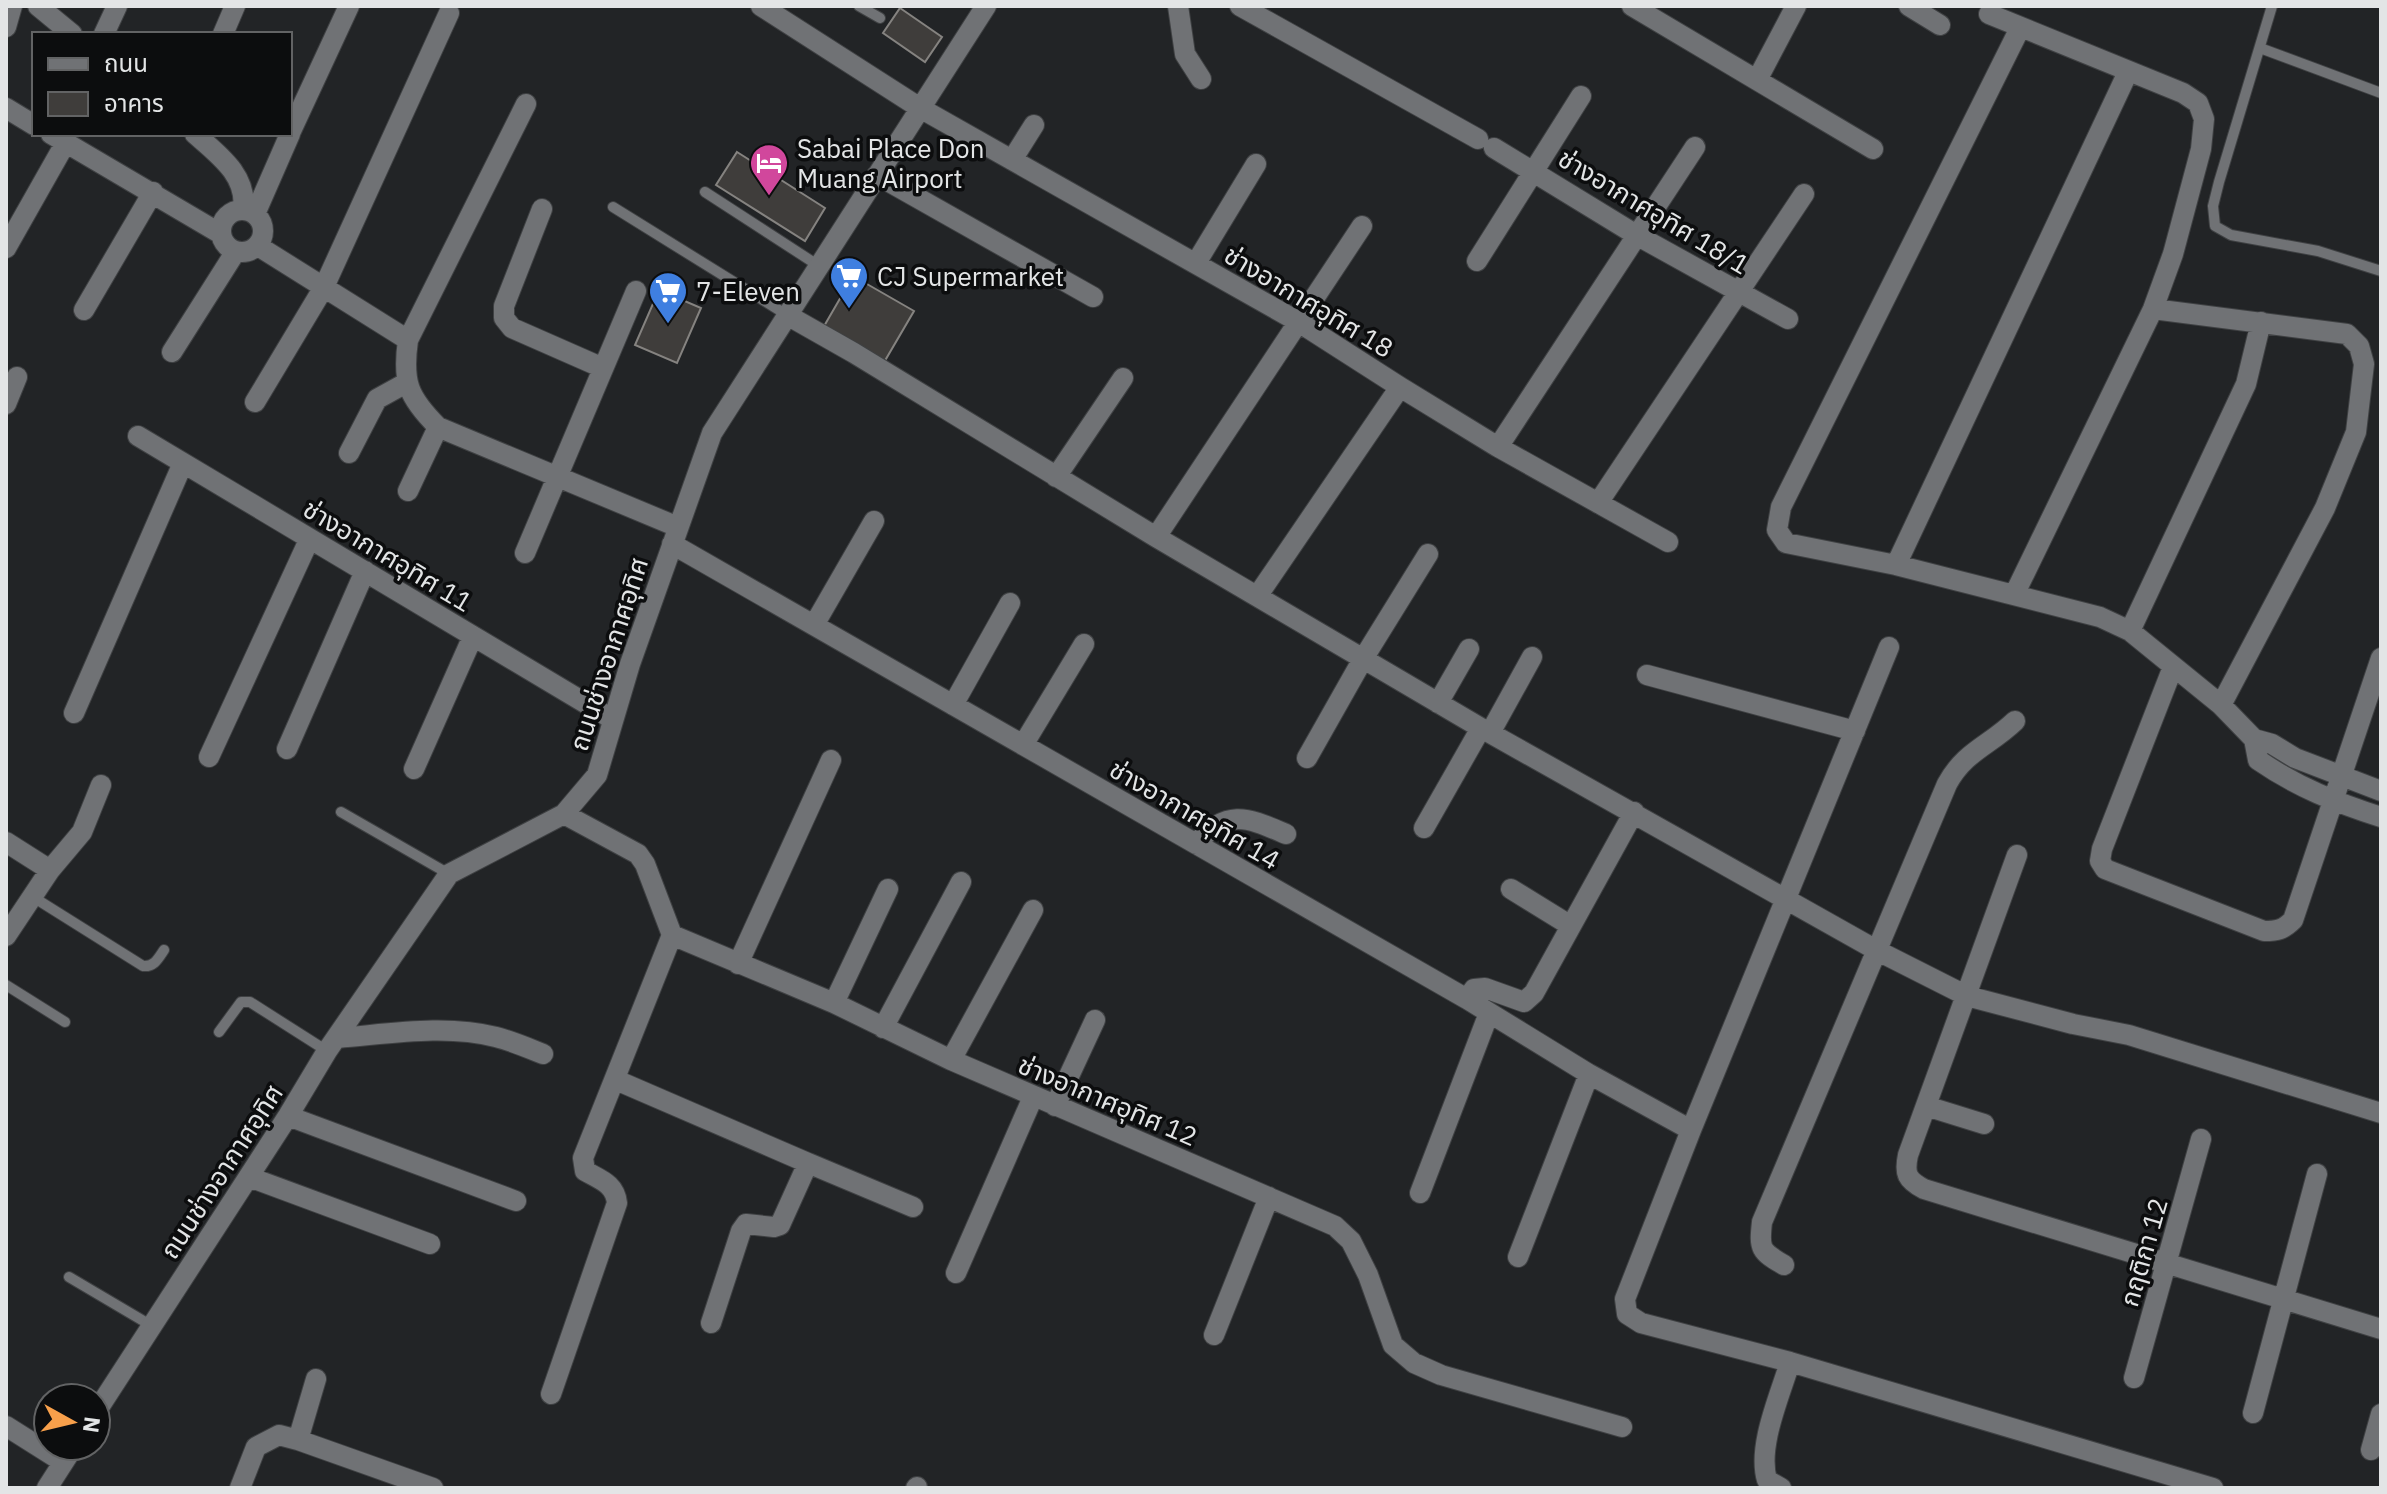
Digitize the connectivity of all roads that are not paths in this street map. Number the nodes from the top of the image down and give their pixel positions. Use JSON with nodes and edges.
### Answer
{"nodes":[{"id":1,"x":12,"y":6,"type":"edge"},
{"id":2,"x":38,"y":6,"type":"edge"},
{"id":3,"x":117,"y":6,"type":"edge"},
{"id":4,"x":235,"y":6,"type":"edge"},
{"id":5,"x":349,"y":6,"type":"edge"},
{"id":6,"x":761,"y":6,"type":"edge"},
{"id":7,"x":859,"y":6,"type":"edge"},
{"id":8,"x":1178,"y":6,"type":"edge"},
{"id":9,"x":1240,"y":6,"type":"edge"},
{"id":10,"x":1632,"y":6,"type":"edge"},
{"id":11,"x":1796,"y":6,"type":"edge"},
{"id":12,"x":1909,"y":6,"type":"edge"},
{"id":13,"x":2272,"y":6,"type":"edge"},
{"id":14,"x":976,"y":10,"type":"edge"},
{"id":15,"x":449,"y":13,"type":"dead end"},
{"id":16,"x":1989,"y":14,"type":"dead end"},
{"id":17,"x":880,"y":18,"type":"dead end"},
{"id":18,"x":1940,"y":25,"type":"dead end"},
{"id":19,"x":6,"y":27,"type":"edge"},
{"id":20,"x":2020,"y":28,"type":"junction"},
{"id":21,"x":70,"y":32,"type":"edge"},
{"id":22,"x":105,"y":32,"type":"edge"},
{"id":23,"x":224,"y":32,"type":"edge"},
{"id":24,"x":2260,"y":48,"type":"junction"},
{"id":25,"x":2128,"y":72,"type":"junction"},
{"id":26,"x":1201,"y":79,"type":"dead end"},
{"id":27,"x":1757,"y":80,"type":"junction"},
{"id":28,"x":2381,"y":93,"type":"edge"},
{"id":29,"x":1581,"y":96,"type":"dead end"},
{"id":30,"x":526,"y":104,"type":"dead end"},
{"id":31,"x":6,"y":108,"type":"edge"},
{"id":32,"x":920,"y":108,"type":"junction"},
{"id":33,"x":32,"y":124,"type":"edge"},
{"id":34,"x":1034,"y":125,"type":"dead end"},
{"id":35,"x":292,"y":130,"type":"edge"},
{"id":36,"x":197,"y":136,"type":"edge"},
{"id":37,"x":289,"y":136,"type":"edge"},
{"id":38,"x":58,"y":138,"type":"edge"},
{"id":39,"x":1695,"y":147,"type":"dead end"},
{"id":40,"x":1873,"y":149,"type":"dead end"},
{"id":41,"x":1012,"y":160,"type":"junction"},
{"id":42,"x":1256,"y":164,"type":"dead end"},
{"id":43,"x":1533,"y":170,"type":"junction"},
{"id":44,"x":877,"y":175,"type":"junction"},
{"id":45,"x":153,"y":192,"type":"junction"},
{"id":46,"x":705,"y":192,"type":"dead end"},
{"id":47,"x":1804,"y":194,"type":"dead end"},
{"id":48,"x":613,"y":207,"type":"dead end"},
{"id":49,"x":542,"y":209,"type":"dead end"},
{"id":50,"x":249,"y":212,"type":"junction"},
{"id":51,"x":1362,"y":226,"type":"dead end"},
{"id":52,"x":221,"y":234,"type":"junction"},
{"id":53,"x":1638,"y":236,"type":"junction"},
{"id":54,"x":258,"y":246,"type":"junction"},
{"id":55,"x":6,"y":248,"type":"edge"},
{"id":56,"x":236,"y":251,"type":"junction"},
{"id":57,"x":1477,"y":261,"type":"dead end"},
{"id":58,"x":1196,"y":263,"type":"junction"},
{"id":59,"x":819,"y":266,"type":"junction"},
{"id":60,"x":2381,"y":271,"type":"edge"},
{"id":61,"x":324,"y":287,"type":"junction"},
{"id":62,"x":636,"y":291,"type":"dead end"},
{"id":63,"x":1738,"y":292,"type":"junction"},
{"id":64,"x":1093,"y":297,"type":"dead end"},
{"id":65,"x":2153,"y":309,"type":"junction"},
{"id":66,"x":84,"y":310,"type":"dead end"},
{"id":67,"x":787,"y":315,"type":"junction"},
{"id":68,"x":1788,"y":319,"type":"dead end"},
{"id":69,"x":1297,"y":321,"type":"junction"},
{"id":70,"x":2261,"y":322,"type":"junction"},
{"id":71,"x":408,"y":340,"type":"junction"},
{"id":72,"x":172,"y":352,"type":"dead end"},
{"id":73,"x":603,"y":368,"type":"junction"},
{"id":74,"x":17,"y":377,"type":"dead end"},
{"id":75,"x":1123,"y":378,"type":"dead end"},
{"id":76,"x":406,"y":383,"type":"junction"},
{"id":77,"x":1400,"y":387,"type":"junction"},
{"id":78,"x":255,"y":402,"type":"dead end"},
{"id":79,"x":6,"y":404,"type":"edge"},
{"id":80,"x":438,"y":427,"type":"junction"},
{"id":81,"x":138,"y":436,"type":"dead end"},
{"id":82,"x":1498,"y":447,"type":"junction"},
{"id":83,"x":349,"y":453,"type":"dead end"},
{"id":84,"x":183,"y":463,"type":"junction"},
{"id":85,"x":558,"y":477,"type":"junction"},
{"id":86,"x":1056,"y":477,"type":"junction"},
{"id":87,"x":408,"y":491,"type":"dead end"},
{"id":88,"x":1598,"y":503,"type":"junction"},
{"id":89,"x":874,"y":521,"type":"dead end"},
{"id":90,"x":675,"y":536,"type":"junction"},
{"id":91,"x":1156,"y":537,"type":"junction"},
{"id":92,"x":309,"y":540,"type":"junction"},
{"id":93,"x":1668,"y":542,"type":"dead end"},
{"id":94,"x":525,"y":553,"type":"dead end"},
{"id":95,"x":1428,"y":554,"type":"dead end"},
{"id":96,"x":1896,"y":565,"type":"junction"},
{"id":97,"x":365,"y":571,"type":"junction"},
{"id":98,"x":2015,"y":593,"type":"junction"},
{"id":99,"x":1258,"y":595,"type":"junction"},
{"id":100,"x":1010,"y":603,"type":"dead end"},
{"id":101,"x":814,"y":625,"type":"junction"},
{"id":102,"x":2130,"y":631,"type":"junction"},
{"id":103,"x":473,"y":636,"type":"junction"},
{"id":104,"x":1084,"y":644,"type":"dead end"},
{"id":105,"x":1889,"y":647,"type":"dead end"},
{"id":106,"x":1469,"y":649,"type":"dead end"},
{"id":107,"x":1532,"y":657,"type":"dead end"},
{"id":108,"x":2381,"y":658,"type":"edge"},
{"id":109,"x":1363,"y":659,"type":"junction"},
{"id":110,"x":2173,"y":667,"type":"junction"},
{"id":111,"x":1647,"y":675,"type":"dead end"},
{"id":112,"x":1438,"y":703,"type":"junction"},
{"id":113,"x":953,"y":705,"type":"junction"},
{"id":114,"x":2221,"y":705,"type":"junction"},
{"id":115,"x":74,"y":713,"type":"dead end"},
{"id":116,"x":612,"y":719,"type":"junction"},
{"id":117,"x":2015,"y":721,"type":"dead end"},
{"id":118,"x":1485,"y":731,"type":"junction"},
{"id":119,"x":1855,"y":731,"type":"junction"},
{"id":120,"x":2254,"y":739,"type":"junction"},
{"id":121,"x":1023,"y":745,"type":"junction"},
{"id":122,"x":287,"y":749,"type":"dead end"},
{"id":123,"x":209,"y":757,"type":"dead end"},
{"id":124,"x":1307,"y":758,"type":"dead end"},
{"id":125,"x":831,"y":760,"type":"dead end"},
{"id":126,"x":414,"y":769,"type":"dead end"},
{"id":127,"x":2342,"y":777,"type":"junction"},
{"id":128,"x":101,"y":785,"type":"dead end"},
{"id":129,"x":2381,"y":791,"type":"edge"},
{"id":130,"x":2333,"y":802,"type":"junction"},
{"id":131,"x":341,"y":812,"type":"dead end"},
{"id":132,"x":1634,"y":812,"type":"junction"},
{"id":133,"x":564,"y":814,"type":"junction"},
{"id":134,"x":2381,"y":817,"type":"edge"},
{"id":135,"x":1424,"y":828,"type":"dead end"},
{"id":136,"x":1286,"y":834,"type":"dead end"},
{"id":137,"x":6,"y":842,"type":"edge"},
{"id":138,"x":1196,"y":844,"type":"junction"},
{"id":139,"x":2017,"y":855,"type":"dead end"},
{"id":140,"x":50,"y":870,"type":"junction"},
{"id":141,"x":449,"y":874,"type":"junction"},
{"id":142,"x":961,"y":882,"type":"dead end"},
{"id":143,"x":888,"y":889,"type":"dead end"},
{"id":144,"x":1511,"y":889,"type":"dead end"},
{"id":145,"x":33,"y":897,"type":"junction"},
{"id":146,"x":1787,"y":899,"type":"junction"},
{"id":147,"x":1033,"y":910,"type":"dead end"},
{"id":148,"x":1571,"y":926,"type":"junction"},
{"id":149,"x":8,"y":929,"type":"edge"},
{"id":150,"x":672,"y":935,"type":"junction"},
{"id":151,"x":164,"y":950,"type":"dead end"},
{"id":152,"x":1878,"y":951,"type":"junction"},
{"id":153,"x":738,"y":964,"type":"junction"},
{"id":154,"x":6,"y":985,"type":"edge"},
{"id":155,"x":1967,"y":996,"type":"junction"},
{"id":156,"x":1467,"y":999,"type":"junction"},
{"id":157,"x":834,"y":1003,"type":"junction"},
{"id":158,"x":1489,"y":1013,"type":"junction"},
{"id":159,"x":1095,"y":1020,"type":"dead end"},
{"id":160,"x":65,"y":1022,"type":"dead end"},
{"id":161,"x":883,"y":1028,"type":"junction"},
{"id":162,"x":219,"y":1032,"type":"dead end"},
{"id":163,"x":332,"y":1045,"type":"junction"},
{"id":164,"x":543,"y":1054,"type":"dead end"},
{"id":165,"x":951,"y":1060,"type":"junction"},
{"id":166,"x":1589,"y":1074,"type":"junction"},
{"id":167,"x":616,"y":1080,"type":"junction"},
{"id":168,"x":1033,"y":1097,"type":"junction"},
{"id":169,"x":1055,"y":1106,"type":"junction"},
{"id":170,"x":1926,"y":1106,"type":"junction"},
{"id":171,"x":2381,"y":1113,"type":"edge"},
{"id":172,"x":288,"y":1116,"type":"junction"},
{"id":173,"x":1984,"y":1124,"type":"dead end"},
{"id":174,"x":1691,"y":1130,"type":"junction"},
{"id":175,"x":2201,"y":1139,"type":"dead end"},
{"id":176,"x":808,"y":1163,"type":"junction"},
{"id":177,"x":2317,"y":1174,"type":"dead end"},
{"id":178,"x":249,"y":1177,"type":"junction"},
{"id":179,"x":1420,"y":1193,"type":"dead end"},
{"id":180,"x":1269,"y":1197,"type":"junction"},
{"id":181,"x":516,"y":1201,"type":"dead end"},
{"id":182,"x":913,"y":1207,"type":"dead end"},
{"id":183,"x":430,"y":1244,"type":"dead end"},
{"id":184,"x":1518,"y":1257,"type":"dead end"},
{"id":185,"x":2167,"y":1262,"type":"junction"},
{"id":186,"x":1784,"y":1265,"type":"dead end"},
{"id":187,"x":956,"y":1273,"type":"dead end"},
{"id":188,"x":69,"y":1277,"type":"dead end"},
{"id":189,"x":2284,"y":1298,"type":"junction"},
{"id":190,"x":711,"y":1323,"type":"dead end"},
{"id":191,"x":152,"y":1326,"type":"junction"},
{"id":192,"x":2381,"y":1329,"type":"edge"},
{"id":193,"x":1214,"y":1335,"type":"dead end"},
{"id":194,"x":1790,"y":1362,"type":"junction"},
{"id":195,"x":2134,"y":1378,"type":"dead end"},
{"id":196,"x":316,"y":1379,"type":"dead end"},
{"id":197,"x":112,"y":1387,"type":"edge"},
{"id":198,"x":551,"y":1394,"type":"dead end"},
{"id":199,"x":2253,"y":1413,"type":"dead end"},
{"id":200,"x":2381,"y":1414,"type":"edge"},
{"id":201,"x":6,"y":1426,"type":"edge"},
{"id":202,"x":1622,"y":1427,"type":"dead end"},
{"id":203,"x":32,"y":1438,"type":"edge"},
{"id":204,"x":298,"y":1440,"type":"junction"},
{"id":205,"x":2371,"y":1450,"type":"dead end"},
{"id":206,"x":63,"y":1462,"type":"edge"},
{"id":207,"x":47,"y":1488,"type":"edge"},
{"id":208,"x":240,"y":1488,"type":"edge"},
{"id":209,"x":433,"y":1488,"type":"edge"},
{"id":210,"x":1781,"y":1488,"type":"edge"},
{"id":211,"x":2213,"y":1488,"type":"edge"}],
"edges":[{"from":1,"to":19,"type":"street"},
{"from":2,"to":21,"type":"street"},
{"from":3,"to":22,"type":"street"},
{"from":4,"to":23,"type":"street"},
{"from":5,"to":35,"type":"street"},
{"from":6,"to":32,"type":"street","name":"ช่างอากาศอุทิศ 18"},
{"from":7,"to":17,"type":"lane"},
{"from":8,"to":26,"type":"street"},
{"from":9,"to":43,"type":"street","name":"ช่างอากาศอุทิศ 18/1"},
{"from":10,"to":27,"type":"street"},
{"from":11,"to":27,"type":"street"},
{"from":12,"to":18,"type":"street"},
{"from":13,"to":24,"type":"lane"},
{"from":14,"to":32,"type":"street","name":"ถนนช่างอากาศอุทิศ"},
{"from":15,"to":61,"type":"street"},
{"from":16,"to":20,"type":"street"},
{"from":20,"to":25,"type":"street"},
{"from":20,"to":96,"type":"street"},
{"from":24,"to":28,"type":"lane"},
{"from":24,"to":60,"type":"lane"},
{"from":25,"to":65,"type":"street"},
{"from":25,"to":96,"type":"street"},
{"from":27,"to":40,"type":"street"},
{"from":29,"to":43,"type":"street"},
{"from":30,"to":71,"type":"street"},
{"from":31,"to":33,"type":"street"},
{"from":32,"to":41,"type":"street","name":"ช่างอากาศอุทิศ 18"},
{"from":32,"to":44,"type":"street","name":"ถนนช่างอากาศอุทิศ"},
{"from":34,"to":41,"type":"street"},
{"from":36,"to":50,"type":"street"},
{"from":37,"to":50,"type":"street"},
{"from":38,"to":45,"type":"street"},
{"from":38,"to":55,"type":"street"},
{"from":39,"to":53,"type":"street"},
{"from":41,"to":58,"type":"street","name":"ช่างอากาศอุทิศ 18"},
{"from":42,"to":58,"type":"street"},
{"from":43,"to":53,"type":"street","name":"ช่างอากาศอุทิศ 18/1"},
{"from":43,"to":57,"type":"street"},
{"from":44,"to":59,"type":"street","name":"ถนนช่างอากาศอุทิศ"},
{"from":44,"to":64,"type":"street"},
{"from":45,"to":52,"type":"street"},
{"from":45,"to":66,"type":"street"},
{"from":46,"to":59,"type":"lane"},
{"from":47,"to":63,"type":"street"},
{"from":48,"to":67,"type":"lane"},
{"from":49,"to":73,"type":"street"},
{"from":50,"to":52,"type":"street"},
{"from":50,"to":54,"type":"street"},
{"from":51,"to":69,"type":"street"},
{"from":52,"to":56,"type":"street"},
{"from":53,"to":63,"type":"street","name":"ช่างอากาศอุทิศ 18/1"},
{"from":53,"to":82,"type":"street"},
{"from":54,"to":56,"type":"street"},
{"from":54,"to":61,"type":"street"},
{"from":56,"to":72,"type":"street"},
{"from":58,"to":69,"type":"street","name":"ช่างอากาศอุทิศ 18"},
{"from":59,"to":67,"type":"street","name":"ถนนช่างอากาศอุทิศ"},
{"from":61,"to":71,"type":"street"},
{"from":61,"to":78,"type":"street"},
{"from":62,"to":73,"type":"street"},
{"from":63,"to":68,"type":"street","name":"ช่างอากาศอุทิศ 18/1"},
{"from":63,"to":88,"type":"street"},
{"from":65,"to":70,"type":"street"},
{"from":65,"to":98,"type":"street"},
{"from":67,"to":86,"type":"street"},
{"from":67,"to":90,"type":"street","name":"ถนนช่างอากาศอุทิศ"},
{"from":69,"to":77,"type":"street","name":"ช่างอากาศอุทิศ 18"},
{"from":69,"to":91,"type":"street"},
{"from":70,"to":102,"type":"street"},
{"from":70,"to":114,"type":"street"},
{"from":71,"to":76,"type":"street"},
{"from":73,"to":85,"type":"street"},
{"from":74,"to":79,"type":"street"},
{"from":75,"to":86,"type":"street"},
{"from":76,"to":80,"type":"street"},
{"from":76,"to":83,"type":"street"},
{"from":77,"to":82,"type":"street","name":"ช่างอากาศอุทิศ 18"},
{"from":77,"to":99,"type":"street"},
{"from":80,"to":85,"type":"street","name":"ช่างอากาศอุทิศ 14"},
{"from":80,"to":87,"type":"street"},
{"from":81,"to":84,"type":"street","name":"ช่างอากาศอุทิศ 11"},
{"from":82,"to":88,"type":"street","name":"ช่างอากาศอุทิศ 18"},
{"from":84,"to":92,"type":"street","name":"ช่างอากาศอุทิศ 11"},
{"from":84,"to":115,"type":"street"},
{"from":85,"to":90,"type":"street","name":"ช่างอากาศอุทิศ 14"},
{"from":85,"to":94,"type":"street"},
{"from":86,"to":91,"type":"street"},
{"from":88,"to":93,"type":"street","name":"ช่างอากาศอุทิศ 18"},
{"from":89,"to":101,"type":"street"},
{"from":90,"to":101,"type":"street","name":"ช่างอากาศอุทิศ 14"},
{"from":90,"to":116,"type":"street","name":"ถนนช่างอากาศอุทิศ"},
{"from":91,"to":99,"type":"street"},
{"from":92,"to":97,"type":"street","name":"ช่างอากาศอุทิศ 11"},
{"from":92,"to":123,"type":"street"},
{"from":95,"to":109,"type":"street"},
{"from":96,"to":98,"type":"street"},
{"from":97,"to":103,"type":"street","name":"ช่างอากาศอุทิศ 11"},
{"from":97,"to":122,"type":"street"},
{"from":98,"to":102,"type":"street"},
{"from":99,"to":109,"type":"street"},
{"from":100,"to":113,"type":"street"},
{"from":101,"to":113,"type":"street","name":"ช่างอากาศอุทิศ 14"},
{"from":102,"to":110,"type":"street"},
{"from":103,"to":116,"type":"street","name":"ช่างอากาศอุทิศ 11"},
{"from":103,"to":126,"type":"street"},
{"from":104,"to":121,"type":"street"},
{"from":105,"to":119,"type":"street"},
{"from":106,"to":112,"type":"street"},
{"from":107,"to":118,"type":"street"},
{"from":108,"to":127,"type":"street"},
{"from":109,"to":112,"type":"street"},
{"from":109,"to":124,"type":"street"},
{"from":110,"to":114,"type":"street"},
{"from":110,"to":130,"type":"street"},
{"from":111,"to":119,"type":"street"},
{"from":112,"to":118,"type":"street"},
{"from":113,"to":121,"type":"street","name":"ช่างอากาศอุทิศ 14"},
{"from":114,"to":120,"type":"street"},
{"from":116,"to":133,"type":"street","name":"ถนนช่างอากาศอุทิศ"},
{"from":117,"to":152,"type":"street"},
{"from":118,"to":132,"type":"street"},
{"from":118,"to":135,"type":"street"},
{"from":119,"to":146,"type":"street"},
{"from":120,"to":127,"type":"street"},
{"from":120,"to":130,"type":"street"},
{"from":121,"to":138,"type":"street","name":"ช่างอากาศอุทิศ 14"},
{"from":125,"to":153,"type":"street"},
{"from":127,"to":129,"type":"street"},
{"from":127,"to":130,"type":"street"},
{"from":128,"to":140,"type":"street"},
{"from":130,"to":134,"type":"street"},
{"from":131,"to":141,"type":"lane"},
{"from":132,"to":146,"type":"street"},
{"from":132,"to":148,"type":"street"},
{"from":133,"to":141,"type":"street","name":"ถนนช่างอากาศอุทิศ"},
{"from":133,"to":150,"type":"street"},
{"from":136,"to":138,"type":"street"},
{"from":137,"to":140,"type":"street"},
{"from":138,"to":156,"type":"street","name":"ช่างอากาศอุทิศ 14"},
{"from":139,"to":155,"type":"street"},
{"from":140,"to":145,"type":"street"},
{"from":141,"to":163,"type":"street","name":"ถนนช่างอากาศอุทิศ"},
{"from":142,"to":161,"type":"street"},
{"from":143,"to":157,"type":"street"},
{"from":144,"to":148,"type":"street"},
{"from":145,"to":149,"type":"street"},
{"from":145,"to":151,"type":"lane"},
{"from":146,"to":152,"type":"street"},
{"from":146,"to":174,"type":"street"},
{"from":147,"to":165,"type":"street"},
{"from":148,"to":156,"type":"street"},
{"from":150,"to":153,"type":"street","name":"ช่างอากาศอุทิศ 12"},
{"from":150,"to":167,"type":"street"},
{"from":152,"to":155,"type":"street"},
{"from":152,"to":186,"type":"street"},
{"from":153,"to":157,"type":"street","name":"ช่างอากาศอุทิศ 12"},
{"from":154,"to":160,"type":"lane"},
{"from":155,"to":170,"type":"street"},
{"from":155,"to":171,"type":"street"},
{"from":156,"to":158,"type":"street","name":"ช่างอากาศอุทิศ 14"},
{"from":157,"to":161,"type":"street","name":"ช่างอากาศอุทิศ 12"},
{"from":158,"to":166,"type":"street","name":"ช่างอากาศอุทิศ 14"},
{"from":158,"to":179,"type":"street"},
{"from":159,"to":169,"type":"street"},
{"from":161,"to":165,"type":"street","name":"ช่างอากาศอุทิศ 12"},
{"from":162,"to":163,"type":"lane"},
{"from":163,"to":164,"type":"street"},
{"from":163,"to":172,"type":"street","name":"ถนนช่างอากาศอุทิศ"},
{"from":165,"to":168,"type":"street","name":"ช่างอากาศอุทิศ 12"},
{"from":166,"to":174,"type":"street","name":"ช่างอากาศอุทิศ 14"},
{"from":166,"to":184,"type":"street"},
{"from":167,"to":176,"type":"street"},
{"from":167,"to":198,"type":"street"},
{"from":168,"to":169,"type":"street","name":"ช่างอากาศอุทิศ 12"},
{"from":168,"to":187,"type":"street"},
{"from":169,"to":180,"type":"street","name":"ช่างอากาศอุทิศ 12"},
{"from":170,"to":173,"type":"street"},
{"from":170,"to":185,"type":"street"},
{"from":172,"to":178,"type":"street","name":"ถนนช่างอากาศอุทิศ"},
{"from":172,"to":181,"type":"street"},
{"from":174,"to":194,"type":"street"},
{"from":175,"to":185,"type":"street","name":"กฤติกา 12"},
{"from":176,"to":182,"type":"street"},
{"from":176,"to":190,"type":"street"},
{"from":177,"to":189,"type":"street"},
{"from":178,"to":183,"type":"street"},
{"from":178,"to":191,"type":"street","name":"ถนนช่างอากาศอุทิศ"},
{"from":180,"to":193,"type":"street"},
{"from":180,"to":202,"type":"street","name":"ช่างอากาศอุทิศ 12"},
{"from":185,"to":189,"type":"street"},
{"from":185,"to":195,"type":"street","name":"กฤติกา 12"},
{"from":188,"to":191,"type":"lane"},
{"from":189,"to":192,"type":"street"},
{"from":189,"to":199,"type":"street"},
{"from":191,"to":197,"type":"street","name":"ถนนช่างอากาศอุทิศ"},
{"from":194,"to":210,"type":"street"},
{"from":194,"to":211,"type":"street"},
{"from":196,"to":204,"type":"street"},
{"from":200,"to":205,"type":"street"},
{"from":201,"to":203,"type":"street"},
{"from":204,"to":208,"type":"street"},
{"from":204,"to":209,"type":"street"},
{"from":206,"to":207,"type":"street"}]}
